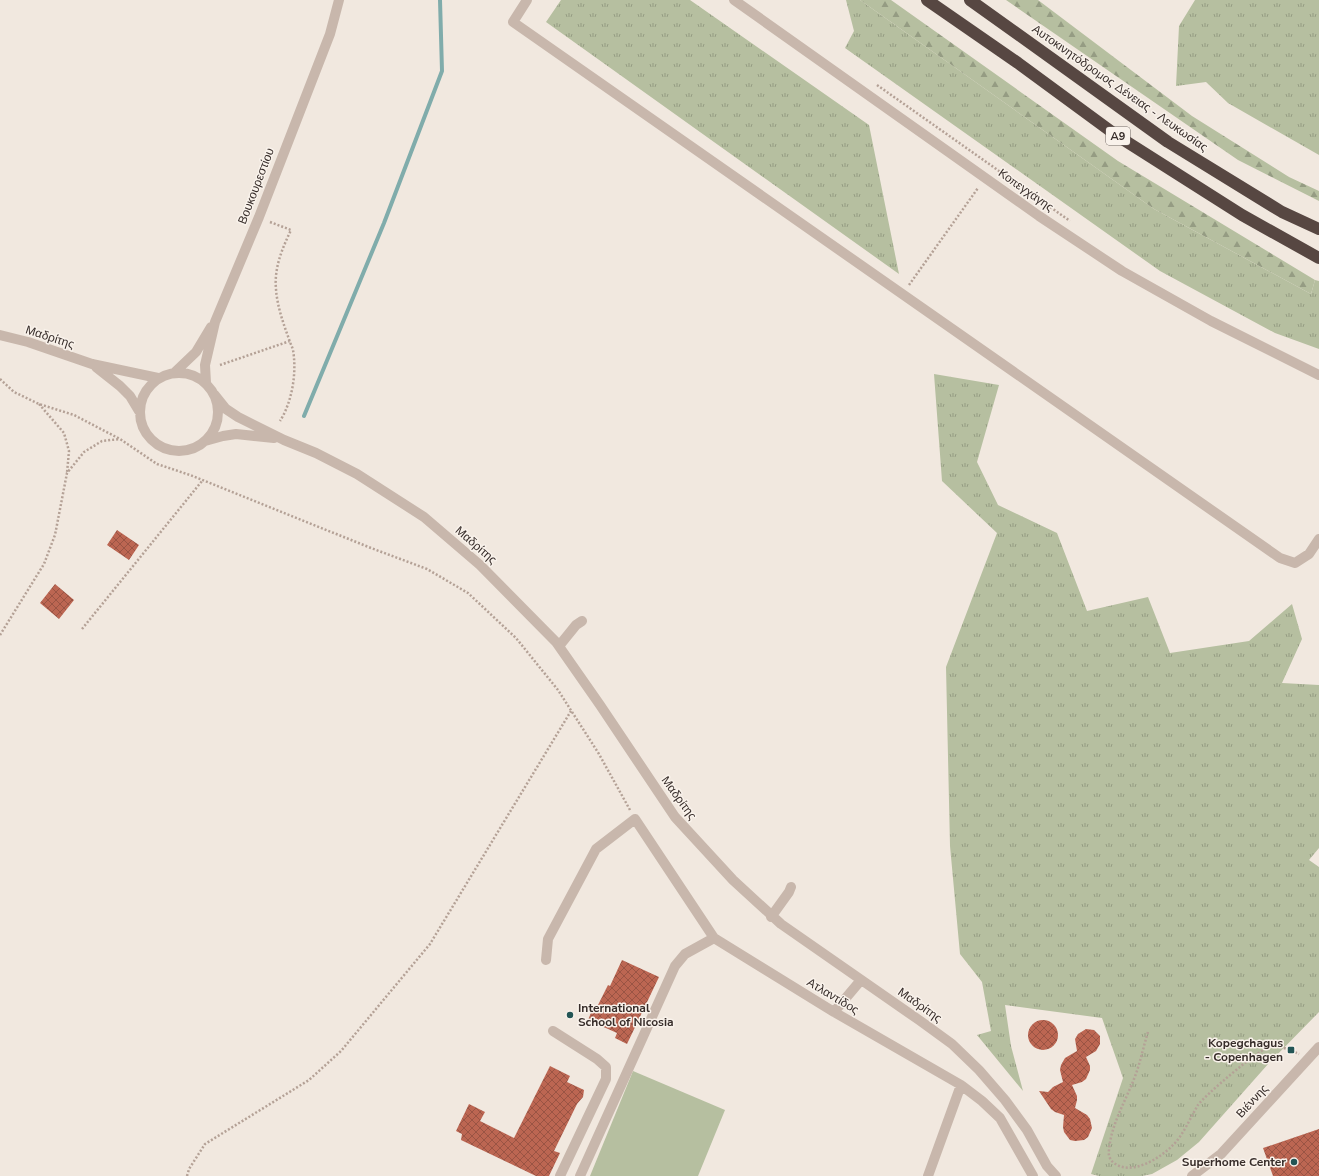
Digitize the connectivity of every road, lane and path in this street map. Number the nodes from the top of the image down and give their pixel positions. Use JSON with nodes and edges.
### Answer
{"nodes":[{"id":1,"x":339,"y":0,"type":"edge"},
{"id":2,"x":527,"y":0,"type":"edge"},
{"id":3,"x":734,"y":0,"type":"edge"},
{"id":4,"x":927,"y":0,"type":"edge"},
{"id":5,"x":970,"y":0,"type":"edge"},
{"id":6,"x":874,"y":83,"type":"dead end"},
{"id":7,"x":978,"y":188,"type":"dead end"},
{"id":8,"x":268,"y":221,"type":"dead end"},
{"id":9,"x":1074,"y":224,"type":"dead end"},
{"id":10,"x":1319,"y":229,"type":"edge"},
{"id":11,"x":1319,"y":258,"type":"edge"},
{"id":12,"x":906,"y":289,"type":"dead end"},
{"id":13,"x":215,"y":322,"type":"junction"},
{"id":14,"x":0,"y":335,"type":"edge"},
{"id":15,"x":290,"y":341,"type":"junction"},
{"id":16,"x":92,"y":364,"type":"junction"},
{"id":17,"x":220,"y":365,"type":"dead end"},
{"id":18,"x":174,"y":373,"type":"junction"},
{"id":19,"x":1319,"y":374,"type":"edge"},
{"id":20,"x":158,"y":378,"type":"junction"},
{"id":21,"x":0,"y":379,"type":"edge"},
{"id":22,"x":206,"y":383,"type":"junction"},
{"id":23,"x":214,"y":394,"type":"junction"},
{"id":24,"x":39,"y":404,"type":"junction"},
{"id":25,"x":139,"y":411,"type":"junction"},
{"id":26,"x":280,"y":421,"type":"dead end"},
{"id":27,"x":120,"y":439,"type":"junction"},
{"id":28,"x":284,"y":440,"type":"junction"},
{"id":29,"x":205,"y":442,"type":"junction"},
{"id":30,"x":67,"y":473,"type":"junction"},
{"id":31,"x":202,"y":480,"type":"junction"},
{"id":32,"x":1319,"y":539,"type":"edge"},
{"id":33,"x":582,"y":621,"type":"dead end"},
{"id":34,"x":82,"y":629,"type":"dead end"},
{"id":35,"x":0,"y":635,"type":"edge"},
{"id":36,"x":559,"y":646,"type":"junction"},
{"id":37,"x":571,"y":711,"type":"junction"},
{"id":38,"x":635,"y":820,"type":"junction"},
{"id":39,"x":791,"y":887,"type":"dead end"},
{"id":40,"x":771,"y":917,"type":"junction"},
{"id":41,"x":714,"y":938,"type":"junction"},
{"id":42,"x":546,"y":960,"type":"dead end"},
{"id":43,"x":861,"y":980,"type":"junction"},
{"id":44,"x":834,"y":1012,"type":"junction"},
{"id":45,"x":553,"y":1032,"type":"dead end"},
{"id":46,"x":1148,"y":1032,"type":"dead end"},
{"id":47,"x":1319,"y":1047,"type":"edge"},
{"id":48,"x":1308,"y":1059,"type":"junction"},
{"id":49,"x":961,"y":1085,"type":"junction"},
{"id":50,"x":187,"y":1176,"type":"edge"},
{"id":51,"x":560,"y":1176,"type":"edge"},
{"id":52,"x":580,"y":1176,"type":"edge"},
{"id":53,"x":928,"y":1176,"type":"edge"},
{"id":54,"x":1033,"y":1176,"type":"edge"},
{"id":55,"x":1056,"y":1176,"type":"edge"},
{"id":56,"x":1192,"y":1176,"type":"edge"}],
"edges":[{"from":1,"to":13,"type":"street","name":"Βουκουρεστίου"},
{"from":2,"to":32,"type":"street"},
{"from":3,"to":19,"type":"street","name":"Κοπεγχάγης"},
{"from":4,"to":11,"type":"highway","number":"A9"},
{"from":5,"to":10,"type":"highway","name":"Αυτοκινητόδρομος Δένειας - Λευκωσίας","number":"A9"},
{"from":6,"to":9,"type":"path"},
{"from":7,"to":12,"type":"path"},
{"from":8,"to":15,"type":"path"},
{"from":13,"to":18,"type":"street"},
{"from":13,"to":22,"type":"street","name":"Βουκουρεστίου"},
{"from":14,"to":16,"type":"street","name":"Μαδρίτης"},
{"from":15,"to":17,"type":"path"},
{"from":15,"to":26,"type":"path"},
{"from":16,"to":20,"type":"street","name":"Μαδρίτης"},
{"from":16,"to":25,"type":"street","name":"Μαδρίτης"},
{"from":18,"to":20,"type":"street"},
{"from":18,"to":22,"type":"street"},
{"from":20,"to":25,"type":"street"},
{"from":21,"to":24,"type":"path"},
{"from":22,"to":23,"type":"street"},
{"from":23,"to":28,"type":"street","name":"Μαδρίτης"},
{"from":23,"to":29,"type":"street"},
{"from":24,"to":27,"type":"path"},
{"from":24,"to":30,"type":"path"},
{"from":25,"to":29,"type":"street"},
{"from":27,"to":30,"type":"path"},
{"from":27,"to":31,"type":"path"},
{"from":28,"to":29,"type":"street","name":"Μαδρίτης"},
{"from":28,"to":36,"type":"street","name":"Μαδρίτης"},
{"from":30,"to":35,"type":"path"},
{"from":31,"to":34,"type":"path"},
{"from":31,"to":37,"type":"path"},
{"from":33,"to":36,"type":"street"},
{"from":36,"to":40,"type":"street","name":"Μαδρίτης"},
{"from":37,"to":38,"type":"path"},
{"from":37,"to":50,"type":"path"},
{"from":38,"to":41,"type":"street","name":"Ατλαντίδος"},
{"from":38,"to":42,"type":"street"},
{"from":39,"to":40,"type":"street"},
{"from":40,"to":43,"type":"street","name":"Μαδρίτης"},
{"from":41,"to":44,"type":"street","name":"Ατλαντίδος"},
{"from":41,"to":52,"type":"street"},
{"from":43,"to":44,"type":"street"},
{"from":43,"to":55,"type":"street","name":"Μαδρίτης"},
{"from":44,"to":49,"type":"street","name":"Ατλαντίδος"},
{"from":45,"to":51,"type":"street"},
{"from":46,"to":48,"type":"path"},
{"from":47,"to":48,"type":"street","name":"Βιέννης"},
{"from":48,"to":56,"type":"street","name":"Βιέννης"},
{"from":49,"to":53,"type":"street"},
{"from":49,"to":54,"type":"street","name":"Ατλαντίδος"}]}
